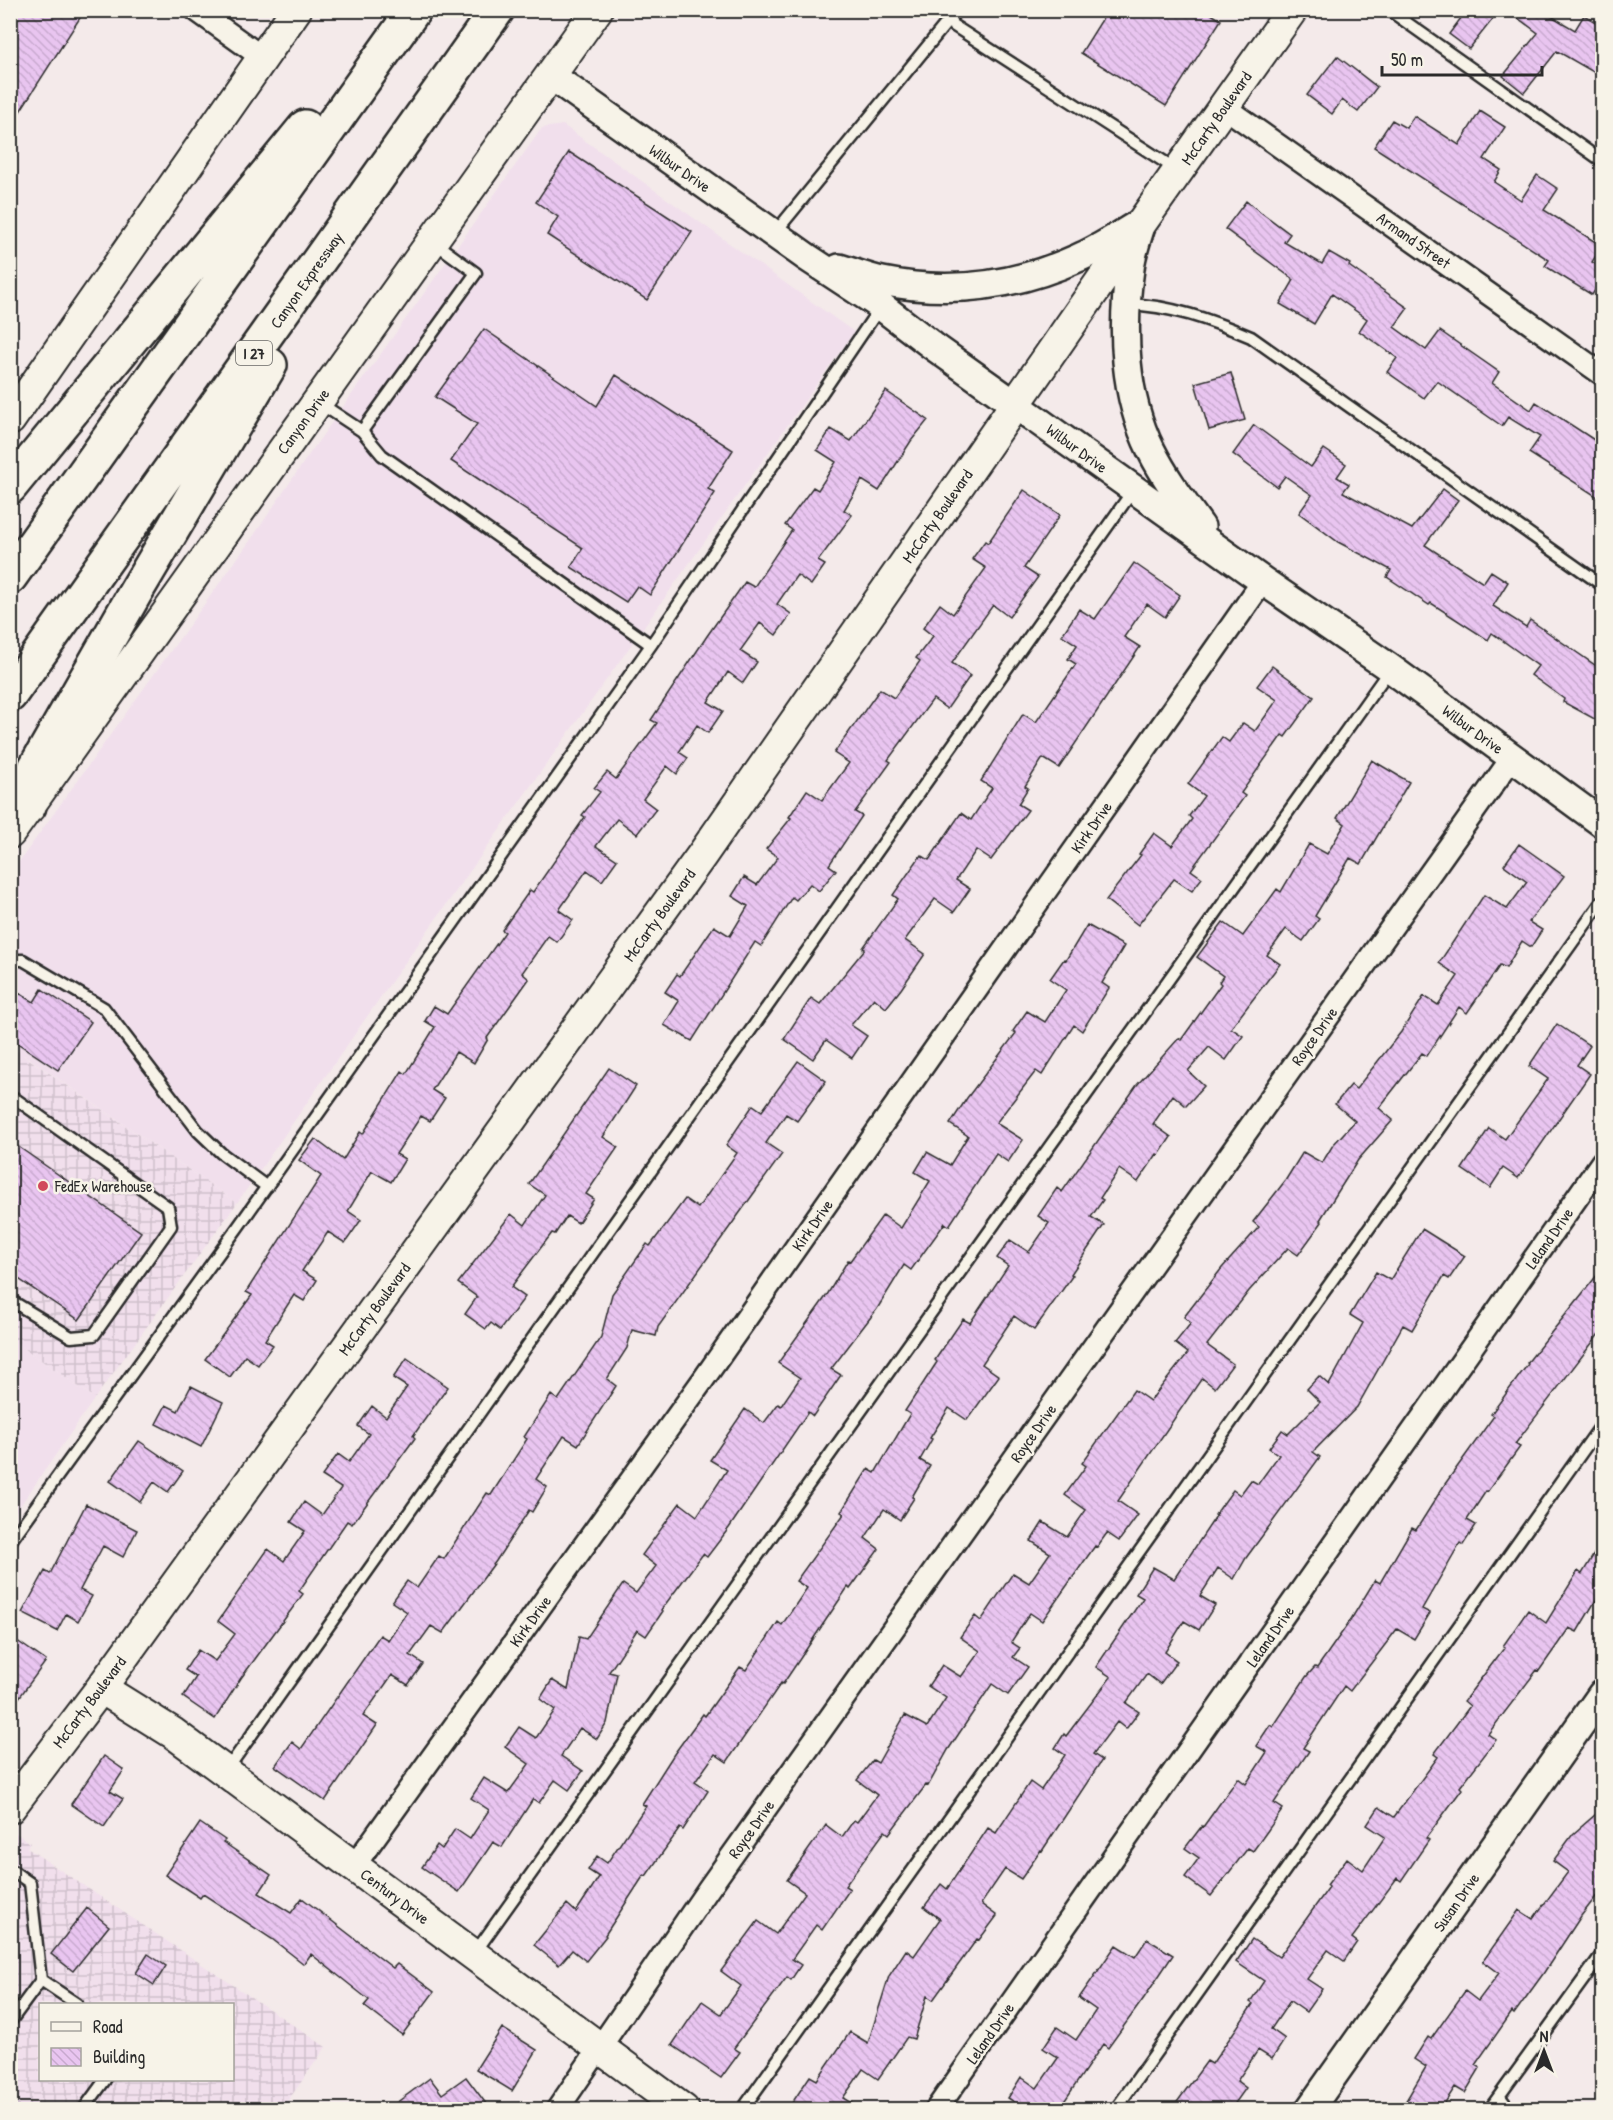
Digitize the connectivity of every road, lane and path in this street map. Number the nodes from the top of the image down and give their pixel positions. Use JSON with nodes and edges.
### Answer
{"nodes":[{"id":1,"x":196,"y":10,"type":"edge"},
{"id":2,"x":296,"y":10,"type":"edge"},
{"id":3,"x":393,"y":10,"type":"edge"},
{"id":4,"x":414,"y":10,"type":"edge"},
{"id":5,"x":497,"y":10,"type":"edge"},
{"id":6,"x":597,"y":10,"type":"edge"},
{"id":7,"x":957,"y":10,"type":"edge"},
{"id":8,"x":1389,"y":10,"type":"edge"},
{"id":9,"x":1289,"y":12,"type":"edge"},
{"id":10,"x":948,"y":22,"type":"junction"},
{"id":11,"x":263,"y":58,"type":"junction"},
{"id":12,"x":550,"y":75,"type":"junction"},
{"id":13,"x":1224,"y":107,"type":"junction"},
{"id":14,"x":1602,"y":161,"type":"edge"},
{"id":15,"x":1179,"y":171,"type":"junction"},
{"id":16,"x":1142,"y":222,"type":"junction"},
{"id":17,"x":774,"y":234,"type":"junction"},
{"id":18,"x":432,"y":241,"type":"junction"},
{"id":19,"x":808,"y":258,"type":"junction"},
{"id":20,"x":306,"y":281,"type":"junction"},
{"id":21,"x":1126,"y":304,"type":"junction"},
{"id":22,"x":881,"y":306,"type":"junction"},
{"id":23,"x":1602,"y":375,"type":"edge"},
{"id":24,"x":317,"y":402,"type":"junction"},
{"id":25,"x":1016,"y":403,"type":"junction"},
{"id":26,"x":10,"y":420,"type":"edge"},
{"id":27,"x":362,"y":431,"type":"junction"},
{"id":28,"x":10,"y":487,"type":"edge"},
{"id":29,"x":1134,"y":489,"type":"junction"},
{"id":30,"x":1215,"y":546,"type":"junction"},
{"id":31,"x":10,"y":577,"type":"edge"},
{"id":32,"x":1263,"y":581,"type":"junction"},
{"id":33,"x":1602,"y":585,"type":"edge"},
{"id":34,"x":651,"y":645,"type":"junction"},
{"id":35,"x":1390,"y":668,"type":"junction"},
{"id":36,"x":10,"y":695,"type":"edge"},
{"id":37,"x":1512,"y":758,"type":"junction"},
{"id":38,"x":29,"y":806,"type":"junction"},
{"id":39,"x":1602,"y":823,"type":"edge"},
{"id":40,"x":10,"y":833,"type":"edge"},
{"id":41,"x":1602,"y":901,"type":"edge"},
{"id":42,"x":10,"y":960,"type":"edge"},
{"id":43,"x":10,"y":1095,"type":"edge"},
{"id":44,"x":1602,"y":1162,"type":"edge"},
{"id":45,"x":267,"y":1187,"type":"junction"},
{"id":46,"x":10,"y":1300,"type":"edge"},
{"id":47,"x":1602,"y":1424,"type":"edge"},
{"id":48,"x":10,"y":1542,"type":"edge"},
{"id":49,"x":101,"y":1688,"type":"junction"},
{"id":50,"x":1602,"y":1695,"type":"edge"},
{"id":51,"x":225,"y":1771,"type":"junction"},
{"id":52,"x":10,"y":1808,"type":"edge"},
{"id":53,"x":354,"y":1866,"type":"junction"},
{"id":54,"x":10,"y":1869,"type":"edge"},
{"id":55,"x":474,"y":1954,"type":"junction"},
{"id":56,"x":1602,"y":1954,"type":"edge"},
{"id":57,"x":41,"y":1980,"type":"junction"},
{"id":58,"x":76,"y":2003,"type":"edge"},
{"id":59,"x":10,"y":2022,"type":"edge"},
{"id":60,"x":599,"y":2047,"type":"junction"},
{"id":61,"x":103,"y":2081,"type":"edge"},
{"id":62,"x":1500,"y":2097,"type":"junction"},
{"id":63,"x":82,"y":2109,"type":"edge"},
{"id":64,"x":557,"y":2109,"type":"edge"},
{"id":65,"x":684,"y":2109,"type":"edge"},
{"id":66,"x":742,"y":2109,"type":"edge"},
{"id":67,"x":936,"y":2109,"type":"edge"},
{"id":68,"x":1115,"y":2109,"type":"edge"},
{"id":69,"x":1309,"y":2109,"type":"edge"},
{"id":70,"x":1489,"y":2109,"type":"edge"},
{"id":71,"x":1510,"y":2109,"type":"edge"}],
"edges":[{"from":1,"to":11,"type":"street"},
{"from":2,"to":11,"type":"main road"},
{"from":3,"to":28,"type":"highway"},
{"from":4,"to":31,"type":"highway"},
{"from":5,"to":20,"type":"highway","name":"Canyon Expressway","number":"I 27"},
{"from":6,"to":12,"type":"main road","name":"Canyon Drive"},
{"from":7,"to":10,"type":"lane"},
{"from":8,"to":14,"type":"lane"},
{"from":9,"to":13,"type":"main road","name":"McCarty Boulevard"},
{"from":10,"to":15,"type":"lane"},
{"from":10,"to":17,"type":"lane"},
{"from":11,"to":26,"type":"main road"},
{"from":12,"to":17,"type":"street","name":"Wilbur Drive"},
{"from":12,"to":18,"type":"main road","name":"Canyon Drive"},
{"from":13,"to":15,"type":"main road","name":"McCarty Boulevard"},
{"from":13,"to":23,"type":"street","name":"Armand Street"},
{"from":15,"to":16,"type":"main road","name":"McCarty Boulevard"},
{"from":16,"to":19,"type":"street"},
{"from":16,"to":21,"type":"street"},
{"from":16,"to":25,"type":"main road","name":"McCarty Boulevard"},
{"from":17,"to":19,"type":"street","name":"Wilbur Drive"},
{"from":18,"to":24,"type":"main road","name":"Canyon Drive"},
{"from":18,"to":27,"type":"lane"},
{"from":19,"to":22,"type":"street","name":"Wilbur Drive"},
{"from":20,"to":36,"type":"highway","name":"Canyon Expressway","number":"I 27"},
{"from":20,"to":38,"type":"highway"},
{"from":21,"to":30,"type":"street"},
{"from":21,"to":33,"type":"lane"},
{"from":22,"to":25,"type":"street","name":"Wilbur Drive"},
{"from":22,"to":34,"type":"lane"},
{"from":24,"to":27,"type":"lane"},
{"from":24,"to":38,"type":"main road","name":"Canyon Drive"},
{"from":25,"to":29,"type":"street","name":"Wilbur Drive"},
{"from":25,"to":49,"type":"main road","name":"McCarty Boulevard"},
{"from":27,"to":34,"type":"lane"},
{"from":29,"to":30,"type":"street","name":"Wilbur Drive"},
{"from":29,"to":51,"type":"lane"},
{"from":30,"to":32,"type":"street","name":"Wilbur Drive"},
{"from":32,"to":35,"type":"street","name":"Wilbur Drive"},
{"from":32,"to":53,"type":"street","name":"Kirk Drive"},
{"from":34,"to":45,"type":"lane"},
{"from":35,"to":37,"type":"street","name":"Wilbur Drive"},
{"from":35,"to":55,"type":"lane"},
{"from":37,"to":39,"type":"street","name":"Wilbur Drive"},
{"from":37,"to":60,"type":"street","name":"Royce Drive"},
{"from":38,"to":40,"type":"main road","name":"Canyon Drive"},
{"from":41,"to":66,"type":"lane"},
{"from":42,"to":45,"type":"lane"},
{"from":43,"to":46,"type":"lane"},
{"from":44,"to":67,"type":"street","name":"Leland Drive"},
{"from":45,"to":48,"type":"lane"},
{"from":47,"to":68,"type":"lane"},
{"from":49,"to":51,"type":"main road","name":"Century Drive"},
{"from":49,"to":52,"type":"main road","name":"McCarty Boulevard"},
{"from":50,"to":69,"type":"street","name":"Susan Drive"},
{"from":51,"to":53,"type":"main road","name":"Century Drive"},
{"from":53,"to":55,"type":"main road","name":"Century Drive"},
{"from":54,"to":57,"type":"lane"},
{"from":55,"to":60,"type":"main road","name":"Century Drive"},
{"from":56,"to":62,"type":"lane"},
{"from":57,"to":58,"type":"lane"},
{"from":57,"to":59,"type":"lane"},
{"from":60,"to":64,"type":"street","name":"Royce Drive"},
{"from":60,"to":65,"type":"main road","name":"Century Drive"},
{"from":61,"to":63,"type":"lane"},
{"from":62,"to":70,"type":"lane"},
{"from":62,"to":71,"type":"lane"}]}
